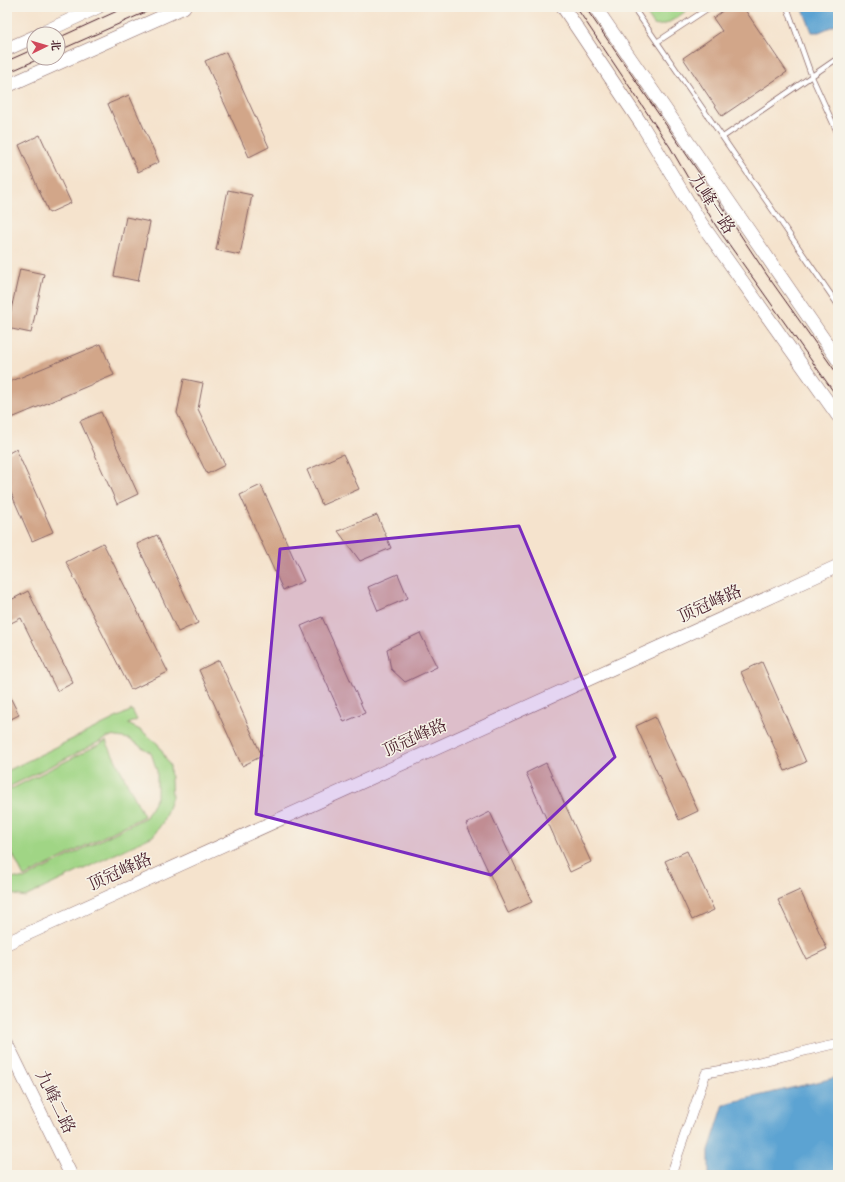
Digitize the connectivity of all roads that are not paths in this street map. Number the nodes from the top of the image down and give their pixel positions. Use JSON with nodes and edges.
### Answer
{"nodes":[{"id":1,"x":98,"y":7,"type":"edge"},
{"id":2,"x":184,"y":7,"type":"edge"},
{"id":3,"x":563,"y":7,"type":"edge"},
{"id":4,"x":595,"y":7,"type":"edge"},
{"id":5,"x":633,"y":7,"type":"edge"},
{"id":6,"x":710,"y":7,"type":"edge"},
{"id":7,"x":787,"y":7,"type":"edge"},
{"id":8,"x":57,"y":26,"type":"edge"},
{"id":9,"x":26,"y":41,"type":"edge"},
{"id":10,"x":657,"y":42,"type":"junction"},
{"id":11,"x":7,"y":49,"type":"edge"},
{"id":12,"x":838,"y":58,"type":"edge"},
{"id":13,"x":812,"y":77,"type":"junction"},
{"id":14,"x":7,"y":86,"type":"edge"},
{"id":15,"x":838,"y":134,"type":"edge"},
{"id":16,"x":722,"y":138,"type":"junction"},
{"id":17,"x":838,"y":306,"type":"edge"},
{"id":18,"x":838,"y":360,"type":"edge"},
{"id":19,"x":838,"y":416,"type":"edge"},
{"id":20,"x":838,"y":566,"type":"edge"},
{"id":21,"x":7,"y":943,"type":"edge"},
{"id":22,"x":838,"y":1043,"type":"edge"},
{"id":23,"x":7,"y":1044,"type":"edge"},
{"id":24,"x":71,"y":1175,"type":"edge"},
{"id":25,"x":671,"y":1175,"type":"edge"}],
"edges":[{"from":1,"to":8,"type":"street"},
{"from":2,"to":14,"type":"street"},
{"from":3,"to":19,"type":"street","name":"九峰一路"},
{"from":4,"to":18,"type":"street","name":"九峰一路"},
{"from":5,"to":10,"type":"lane"},
{"from":6,"to":10,"type":"lane"},
{"from":7,"to":13,"type":"lane"},
{"from":9,"to":11,"type":"street"},
{"from":10,"to":16,"type":"lane"},
{"from":12,"to":13,"type":"lane"},
{"from":13,"to":15,"type":"lane"},
{"from":13,"to":16,"type":"lane"},
{"from":16,"to":17,"type":"lane"},
{"from":20,"to":21,"type":"street","name":"顶冠峰路"},
{"from":22,"to":25,"type":"street"},
{"from":23,"to":24,"type":"street","name":"九峰二路"}]}
